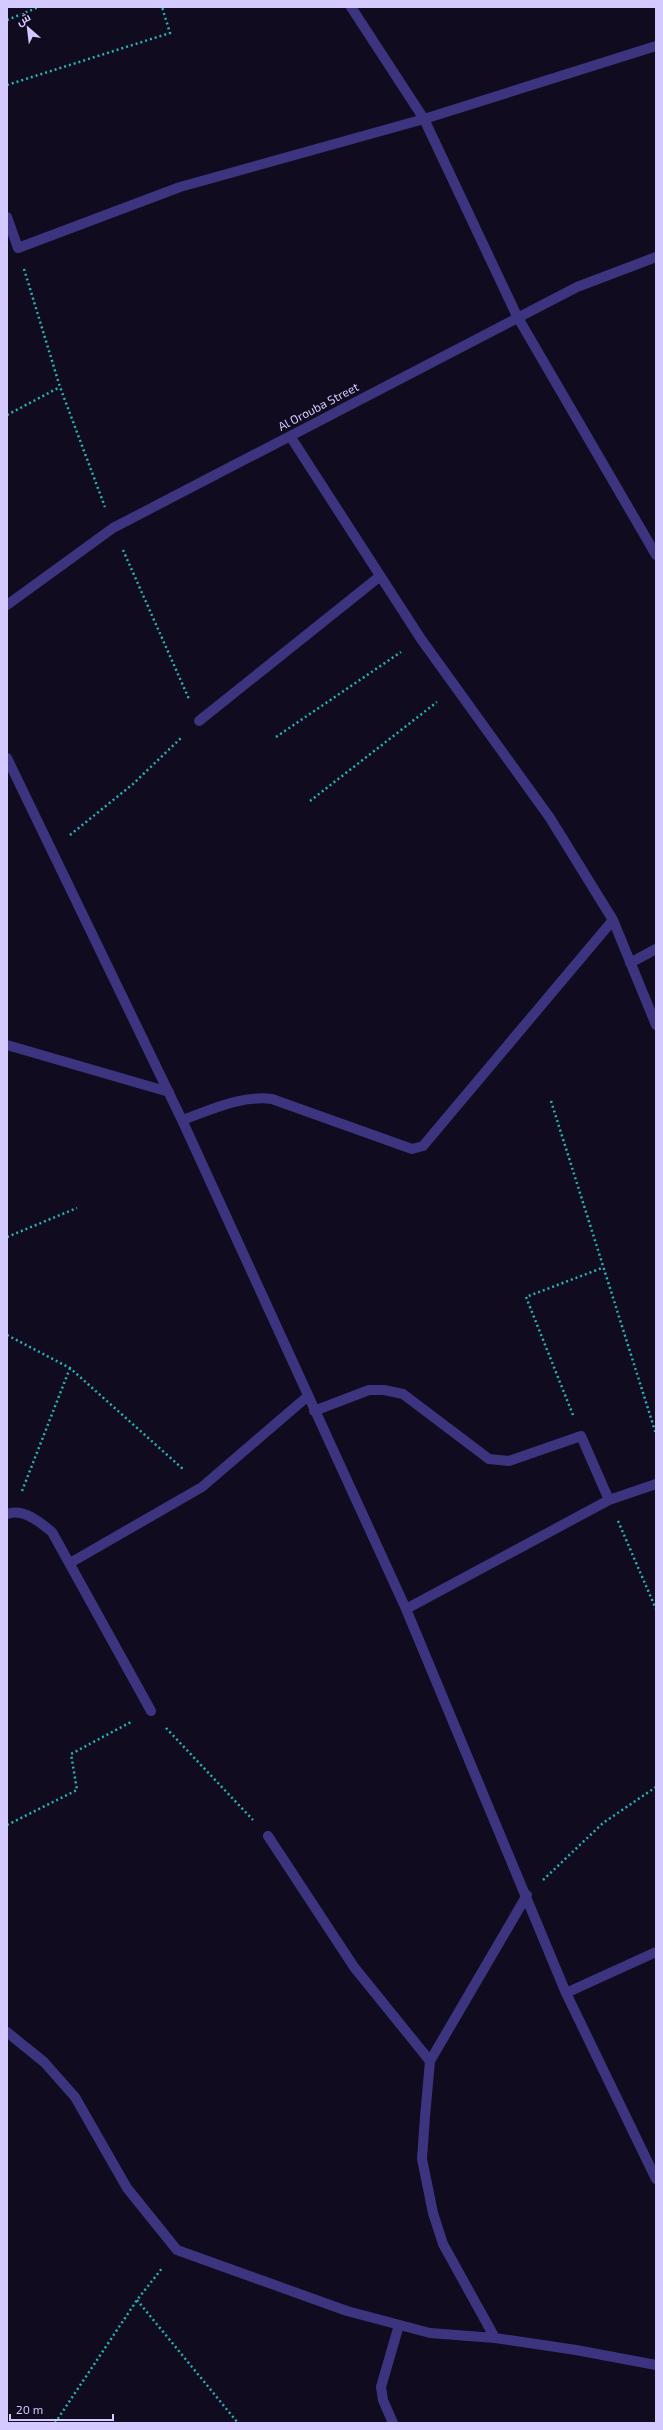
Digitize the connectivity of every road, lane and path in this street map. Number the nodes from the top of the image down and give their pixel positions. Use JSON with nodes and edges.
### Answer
{"nodes":[{"id":1,"x":39,"y":7,"type":"edge"},
{"id":2,"x":162,"y":7,"type":"edge"},
{"id":3,"x":351,"y":7,"type":"edge"},
{"id":4,"x":7,"y":20,"type":"edge"},
{"id":5,"x":656,"y":46,"type":"edge"},
{"id":6,"x":7,"y":85,"type":"edge"},
{"id":7,"x":424,"y":119,"type":"junction"},
{"id":8,"x":7,"y":217,"type":"edge"},
{"id":9,"x":18,"y":248,"type":"junction"},
{"id":10,"x":656,"y":257,"type":"edge"},
{"id":11,"x":517,"y":316,"type":"junction"},
{"id":12,"x":60,"y":387,"type":"junction"},
{"id":13,"x":7,"y":415,"type":"edge"},
{"id":14,"x":290,"y":436,"type":"junction"},
{"id":15,"x":113,"y":528,"type":"junction"},
{"id":16,"x":656,"y":555,"type":"edge"},
{"id":17,"x":379,"y":577,"type":"junction"},
{"id":18,"x":7,"y":605,"type":"edge"},
{"id":19,"x":421,"y":639,"type":"junction"},
{"id":20,"x":457,"y":687,"type":"junction"},
{"id":21,"x":199,"y":721,"type":"junction"},
{"id":22,"x":276,"y":738,"type":"dead end"},
{"id":23,"x":7,"y":758,"type":"edge"},
{"id":24,"x":310,"y":801,"type":"dead end"},
{"id":25,"x":51,"y":850,"type":"junction"},
{"id":26,"x":613,"y":920,"type":"junction"},
{"id":27,"x":656,"y":948,"type":"edge"},
{"id":28,"x":630,"y":963,"type":"junction"},
{"id":29,"x":656,"y":1025,"type":"edge"},
{"id":30,"x":7,"y":1044,"type":"edge"},
{"id":31,"x":169,"y":1092,"type":"junction"},
{"id":32,"x":550,"y":1101,"type":"dead end"},
{"id":33,"x":182,"y":1120,"type":"junction"},
{"id":34,"x":77,"y":1208,"type":"dead end"},
{"id":35,"x":7,"y":1237,"type":"edge"},
{"id":36,"x":602,"y":1268,"type":"junction"},
{"id":37,"x":7,"y":1335,"type":"edge"},
{"id":38,"x":70,"y":1368,"type":"junction"},
{"id":39,"x":308,"y":1396,"type":"junction"},
{"id":40,"x":314,"y":1411,"type":"junction"},
{"id":41,"x":656,"y":1434,"type":"edge"},
{"id":42,"x":581,"y":1436,"type":"junction"},
{"id":43,"x":656,"y":1484,"type":"edge"},
{"id":44,"x":202,"y":1487,"type":"junction"},
{"id":45,"x":610,"y":1500,"type":"junction"},
{"id":46,"x":10,"y":1513,"type":"edge"},
{"id":47,"x":70,"y":1563,"type":"junction"},
{"id":48,"x":406,"y":1609,"type":"junction"},
{"id":49,"x":656,"y":1609,"type":"edge"},
{"id":50,"x":151,"y":1711,"type":"junction"},
{"id":51,"x":656,"y":1787,"type":"edge"},
{"id":52,"x":7,"y":1826,"type":"edge"},
{"id":53,"x":268,"y":1836,"type":"joint"},
{"id":54,"x":527,"y":1895,"type":"junction"},
{"id":55,"x":656,"y":1952,"type":"edge"},
{"id":56,"x":566,"y":1993,"type":"junction"},
{"id":57,"x":7,"y":2032,"type":"edge"},
{"id":58,"x":430,"y":2061,"type":"junction"},
{"id":59,"x":656,"y":2179,"type":"edge"},
{"id":60,"x":177,"y":2250,"type":"junction"},
{"id":61,"x":137,"y":2300,"type":"junction"},
{"id":62,"x":399,"y":2326,"type":"junction"},
{"id":63,"x":495,"y":2338,"type":"junction"},
{"id":64,"x":656,"y":2365,"type":"edge"},
{"id":65,"x":55,"y":2423,"type":"edge"},
{"id":66,"x":238,"y":2423,"type":"edge"},
{"id":67,"x":393,"y":2423,"type":"edge"}],
"edges":[{"from":1,"to":4,"type":"path"},
{"from":2,"to":6,"type":"path"},
{"from":3,"to":7,"type":"street"},
{"from":5,"to":7,"type":"street"},
{"from":7,"to":9,"type":"street"},
{"from":7,"to":11,"type":"street"},
{"from":8,"to":9,"type":"street"},
{"from":9,"to":12,"type":"path"},
{"from":10,"to":11,"type":"street","name":"Al Orouba Street"},
{"from":11,"to":14,"type":"street","name":"Al Orouba Street"},
{"from":11,"to":16,"type":"street"},
{"from":12,"to":13,"type":"path"},
{"from":12,"to":15,"type":"path"},
{"from":14,"to":15,"type":"street","name":"Al Orouba Street"},
{"from":14,"to":17,"type":"street"},
{"from":15,"to":18,"type":"street","name":"Al Orouba Street"},
{"from":15,"to":21,"type":"path"},
{"from":17,"to":19,"type":"street"},
{"from":17,"to":21,"type":"street"},
{"from":19,"to":20,"type":"street"},
{"from":19,"to":22,"type":"path"},
{"from":20,"to":24,"type":"path"},
{"from":20,"to":26,"type":"street"},
{"from":21,"to":25,"type":"path"},
{"from":23,"to":25,"type":"street"},
{"from":25,"to":31,"type":"street"},
{"from":26,"to":28,"type":"street"},
{"from":26,"to":33,"type":"street"},
{"from":27,"to":28,"type":"street"},
{"from":28,"to":29,"type":"street"},
{"from":30,"to":31,"type":"street"},
{"from":31,"to":33,"type":"street"},
{"from":32,"to":36,"type":"path"},
{"from":33,"to":39,"type":"street"},
{"from":34,"to":35,"type":"path"},
{"from":36,"to":41,"type":"path"},
{"from":36,"to":42,"type":"path"},
{"from":37,"to":38,"type":"path"},
{"from":38,"to":44,"type":"path"},
{"from":38,"to":46,"type":"path"},
{"from":39,"to":40,"type":"street"},
{"from":39,"to":44,"type":"street"},
{"from":40,"to":42,"type":"street"},
{"from":40,"to":48,"type":"street"},
{"from":42,"to":45,"type":"street"},
{"from":43,"to":45,"type":"street"},
{"from":44,"to":47,"type":"street"},
{"from":45,"to":48,"type":"street"},
{"from":45,"to":49,"type":"path"},
{"from":46,"to":47,"type":"street"},
{"from":47,"to":50,"type":"street"},
{"from":48,"to":54,"type":"street"},
{"from":50,"to":52,"type":"path"},
{"from":50,"to":53,"type":"path"},
{"from":51,"to":54,"type":"path"},
{"from":53,"to":58,"type":"street"},
{"from":54,"to":56,"type":"street"},
{"from":54,"to":58,"type":"street"},
{"from":55,"to":56,"type":"street"},
{"from":56,"to":59,"type":"street"},
{"from":57,"to":60,"type":"street"},
{"from":58,"to":63,"type":"street"},
{"from":60,"to":61,"type":"path"},
{"from":60,"to":62,"type":"street"},
{"from":61,"to":65,"type":"path"},
{"from":61,"to":66,"type":"path"},
{"from":62,"to":63,"type":"street"},
{"from":62,"to":67,"type":"street"},
{"from":63,"to":64,"type":"street"}]}
